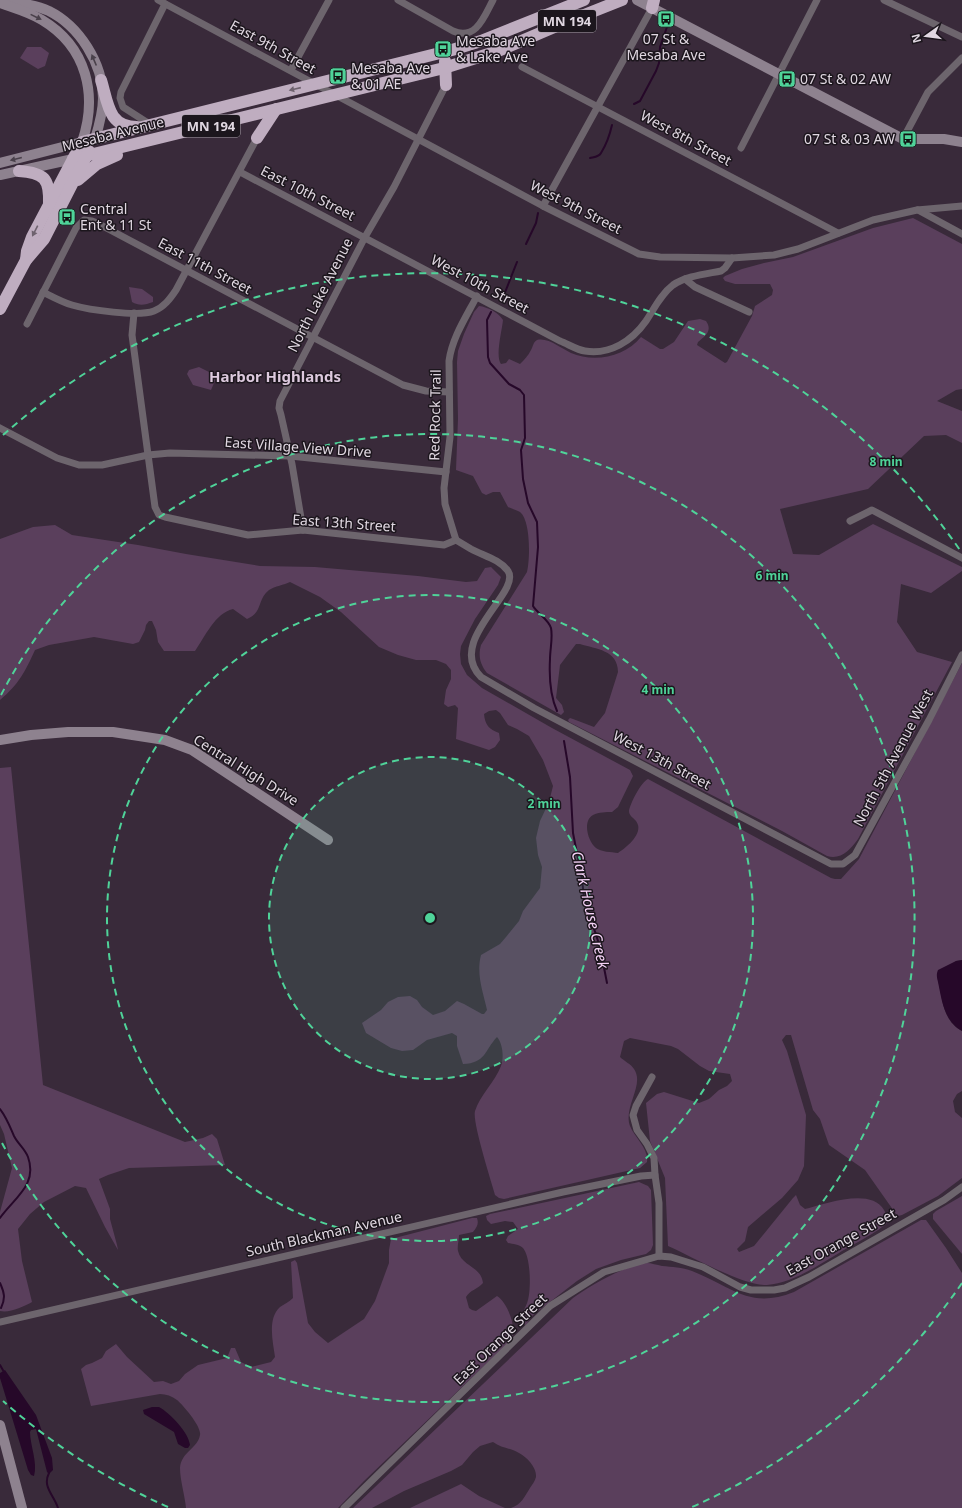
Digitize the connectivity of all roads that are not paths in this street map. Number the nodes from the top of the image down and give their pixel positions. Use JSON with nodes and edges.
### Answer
{"nodes":[{"id":1,"x":158,"y":0,"type":"edge"},
{"id":2,"x":329,"y":0,"type":"edge"},
{"id":3,"x":398,"y":0,"type":"edge"},
{"id":4,"x":493,"y":0,"type":"edge"},
{"id":5,"x":622,"y":0,"type":"edge"},
{"id":6,"x":637,"y":0,"type":"edge"},
{"id":7,"x":817,"y":0,"type":"edge"},
{"id":8,"x":884,"y":0,"type":"edge"},
{"id":9,"x":579,"y":1,"type":"edge"},
{"id":10,"x":0,"y":3,"type":"edge"},
{"id":11,"x":165,"y":4,"type":"junction"},
{"id":12,"x":653,"y":4,"type":"edge"},
{"id":13,"x":962,"y":37,"type":"edge"},
{"id":14,"x":452,"y":50,"type":"junction"},
{"id":15,"x":962,"y":58,"type":"edge"},
{"id":16,"x":468,"y":61,"type":"junction"},
{"id":17,"x":522,"y":67,"type":"dead end"},
{"id":18,"x":444,"y":68,"type":"junction"},
{"id":19,"x":291,"y":70,"type":"junction"},
{"id":20,"x":778,"y":75,"type":"junction"},
{"id":21,"x":101,"y":80,"type":"junction"},
{"id":22,"x":314,"y":85,"type":"junction"},
{"id":23,"x":446,"y":85,"type":"junction"},
{"id":24,"x":334,"y":94,"type":"junction"},
{"id":25,"x":598,"y":107,"type":"junction"},
{"id":26,"x":276,"y":109,"type":"junction"},
{"id":27,"x":149,"y":126,"type":"junction"},
{"id":28,"x":257,"y":138,"type":"joint"},
{"id":29,"x":903,"y":138,"type":"junction"},
{"id":30,"x":95,"y":139,"type":"junction"},
{"id":31,"x":158,"y":139,"type":"junction"},
{"id":32,"x":419,"y":139,"type":"junction"},
{"id":33,"x":82,"y":142,"type":"junction"},
{"id":34,"x":962,"y":142,"type":"edge"},
{"id":35,"x":741,"y":148,"type":"dead end"},
{"id":36,"x":87,"y":156,"type":"junction"},
{"id":37,"x":73,"y":159,"type":"junction"},
{"id":38,"x":0,"y":163,"type":"edge"},
{"id":39,"x":19,"y":171,"type":"junction"},
{"id":40,"x":240,"y":172,"type":"junction"},
{"id":41,"x":0,"y":175,"type":"edge"},
{"id":42,"x":71,"y":187,"type":"junction"},
{"id":43,"x":49,"y":204,"type":"junction"},
{"id":44,"x":543,"y":206,"type":"junction"},
{"id":45,"x":962,"y":206,"type":"edge"},
{"id":46,"x":918,"y":210,"type":"junction"},
{"id":47,"x":838,"y":233,"type":"junction"},
{"id":48,"x":962,"y":234,"type":"edge"},
{"id":49,"x":365,"y":237,"type":"junction"},
{"id":50,"x":732,"y":258,"type":"junction"},
{"id":51,"x":26,"y":260,"type":"junction"},
{"id":52,"x":186,"y":271,"type":"junction"},
{"id":53,"x":685,"y":279,"type":"junction"},
{"id":54,"x":43,"y":292,"type":"junction"},
{"id":55,"x":477,"y":296,"type":"junction"},
{"id":56,"x":0,"y":309,"type":"edge"},
{"id":57,"x":749,"y":312,"type":"dead end"},
{"id":58,"x":134,"y":313,"type":"junction"},
{"id":59,"x":27,"y":324,"type":"dead end"},
{"id":60,"x":313,"y":337,"type":"junction"},
{"id":61,"x":449,"y":392,"type":"junction"},
{"id":62,"x":0,"y":428,"type":"edge"},
{"id":63,"x":148,"y":455,"type":"junction"},
{"id":64,"x":290,"y":456,"type":"junction"},
{"id":65,"x":446,"y":472,"type":"junction"},
{"id":66,"x":850,"y":521,"type":"dead end"},
{"id":67,"x":303,"y":530,"type":"junction"},
{"id":68,"x":456,"y":540,"type":"junction"},
{"id":69,"x":962,"y":558,"type":"edge"},
{"id":70,"x":962,"y":655,"type":"edge"},
{"id":71,"x":0,"y":740,"type":"edge"},
{"id":72,"x":328,"y":840,"type":"dead end"},
{"id":73,"x":838,"y":864,"type":"joint"},
{"id":74,"x":652,"y":1077,"type":"dead end"},
{"id":75,"x":655,"y":1174,"type":"junction"},
{"id":76,"x":962,"y":1187,"type":"edge"},
{"id":77,"x":659,"y":1256,"type":"junction"},
{"id":78,"x":0,"y":1322,"type":"edge"},
{"id":79,"x":0,"y":1425,"type":"edge"},
{"id":80,"x":22,"y":1508,"type":"edge"},
{"id":81,"x":344,"y":1508,"type":"edge"}],
"edges":[{"from":1,"to":11,"type":"street","name":"East 9th Street"},
{"from":2,"to":19,"type":"street"},
{"from":3,"to":4,"type":"street"},
{"from":5,"to":16,"type":"highway","name":"Mesaba Avenue","number":"MN 194"},
{"from":6,"to":12,"type":"street"},
{"from":7,"to":20,"type":"street"},
{"from":8,"to":13,"type":"street"},
{"from":9,"to":14,"type":"highway","name":"Mesaba Avenue","number":"MN 194"},
{"from":21,"to":10,"type":"street","one_way":true},
{"from":10,"to":33,"type":"street","one_way":true},
{"from":11,"to":19,"type":"street","name":"East 9th Street"},
{"from":11,"to":27,"type":"street"},
{"from":12,"to":20,"type":"street"},
{"from":12,"to":25,"type":"street"},
{"from":14,"to":18,"type":"highway"},
{"from":14,"to":22,"type":"highway","name":"Mesaba Avenue","number":"MN 194"},
{"from":15,"to":29,"type":"street"},
{"from":16,"to":18,"type":"highway","name":"Mesaba Avenue","number":"MN 194"},
{"from":16,"to":23,"type":"highway"},
{"from":17,"to":25,"type":"street","name":"West 8th Street"},
{"from":18,"to":23,"type":"highway"},
{"from":18,"to":24,"type":"highway","name":"Mesaba Avenue","number":"MN 194"},
{"from":19,"to":22,"type":"street","name":"East 9th Street"},
{"from":20,"to":29,"type":"street"},
{"from":20,"to":35,"type":"street"},
{"from":21,"to":27,"type":"highway"},
{"from":21,"to":30,"type":"street"},
{"from":22,"to":24,"type":"street","name":"East 9th Street"},
{"from":22,"to":27,"type":"highway","name":"Mesaba Avenue","number":"MN 194","one_way":true},
{"from":23,"to":32,"type":"street","name":"North Lake Avenue"},
{"from":24,"to":26,"type":"highway","name":"Mesaba Avenue","number":"MN 194"},
{"from":24,"to":32,"type":"street","name":"East 9th Street"},
{"from":25,"to":44,"type":"street"},
{"from":25,"to":47,"type":"street","name":"West 8th Street"},
{"from":26,"to":28,"type":"highway"},
{"from":26,"to":31,"type":"highway","name":"Mesaba Avenue","number":"MN 194"},
{"from":27,"to":30,"type":"highway","name":"Mesaba Avenue","number":"MN 194"},
{"from":28,"to":40,"type":"street"},
{"from":29,"to":34,"type":"street"},
{"from":30,"to":33,"type":"highway","name":"Mesaba Avenue","number":"MN 194"},
{"from":30,"to":36,"type":"highway"},
{"from":31,"to":36,"type":"highway","name":"Mesaba Avenue","number":"MN 194"},
{"from":31,"to":42,"type":"highway","number":"MN 194"},
{"from":32,"to":44,"type":"street","name":"West 9th Street"},
{"from":32,"to":49,"type":"street","name":"North Lake Avenue"},
{"from":33,"to":37,"type":"highway","number":"MN 194"},
{"from":33,"to":38,"type":"street","name":"Mesaba Avenue","one_way":true},
{"from":36,"to":37,"type":"highway","name":"Mesaba Avenue"},
{"from":36,"to":42,"type":"highway","number":"MN 194"},
{"from":37,"to":39,"type":"street","name":"Mesaba Avenue"},
{"from":37,"to":43,"type":"highway","number":"MN 194"},
{"from":39,"to":41,"type":"street","name":"Mesaba Avenue"},
{"from":39,"to":43,"type":"highway"},
{"from":40,"to":49,"type":"street","name":"East 10th Street"},
{"from":40,"to":52,"type":"street"},
{"from":42,"to":51,"type":"highway","number":"MN 194"},
{"from":43,"to":51,"type":"highway","number":"MN 194","one_way":true},
{"from":44,"to":50,"type":"street","name":"West 9th Street"},
{"from":45,"to":46,"type":"street","name":"West 9th Street"},
{"from":46,"to":47,"type":"street","name":"West 9th Street"},
{"from":46,"to":48,"type":"street"},
{"from":47,"to":50,"type":"street","name":"West 9th Street"},
{"from":49,"to":55,"type":"street","name":"West 10th Street"},
{"from":49,"to":60,"type":"street","name":"North Lake Avenue"},
{"from":50,"to":53,"type":"street"},
{"from":51,"to":56,"type":"highway","number":"MN 194"},
{"from":52,"to":54,"type":"street","name":"East 11th Street"},
{"from":52,"to":58,"type":"street"},
{"from":52,"to":60,"type":"street","name":"East 11th Street"},
{"from":53,"to":55,"type":"street","name":"West 10th Street"},
{"from":53,"to":57,"type":"street"},
{"from":54,"to":58,"type":"street"},
{"from":54,"to":59,"type":"street"},
{"from":55,"to":61,"type":"street","name":"Red Rock Trail"},
{"from":58,"to":63,"type":"street"},
{"from":60,"to":61,"type":"street","name":"East 11th Street"},
{"from":60,"to":64,"type":"street","name":"North Lake Avenue"},
{"from":61,"to":65,"type":"street","name":"Red Rock Trail"},
{"from":62,"to":63,"type":"street"},
{"from":63,"to":64,"type":"street","name":"East Village View Drive"},
{"from":63,"to":67,"type":"street","name":"East 13th Street"},
{"from":64,"to":65,"type":"street","name":"East Village View Drive"},
{"from":64,"to":67,"type":"street","name":"North Lake Avenue"},
{"from":65,"to":68,"type":"street","name":"Red Rock Trail"},
{"from":66,"to":69,"type":"street"},
{"from":67,"to":68,"type":"street","name":"East 13th Street"},
{"from":68,"to":73,"type":"street","name":"West 13th Street"},
{"from":70,"to":73,"type":"street","name":"North 5th Avenue West"},
{"from":71,"to":72,"type":"street","name":"Central High Drive"},
{"from":74,"to":75,"type":"street"},
{"from":75,"to":77,"type":"street"},
{"from":75,"to":78,"type":"street","name":"South Blackman Avenue"},
{"from":76,"to":77,"type":"street","name":"East Orange Street"},
{"from":77,"to":81,"type":"street","name":"East Orange Street"},
{"from":79,"to":80,"type":"street"}]}
